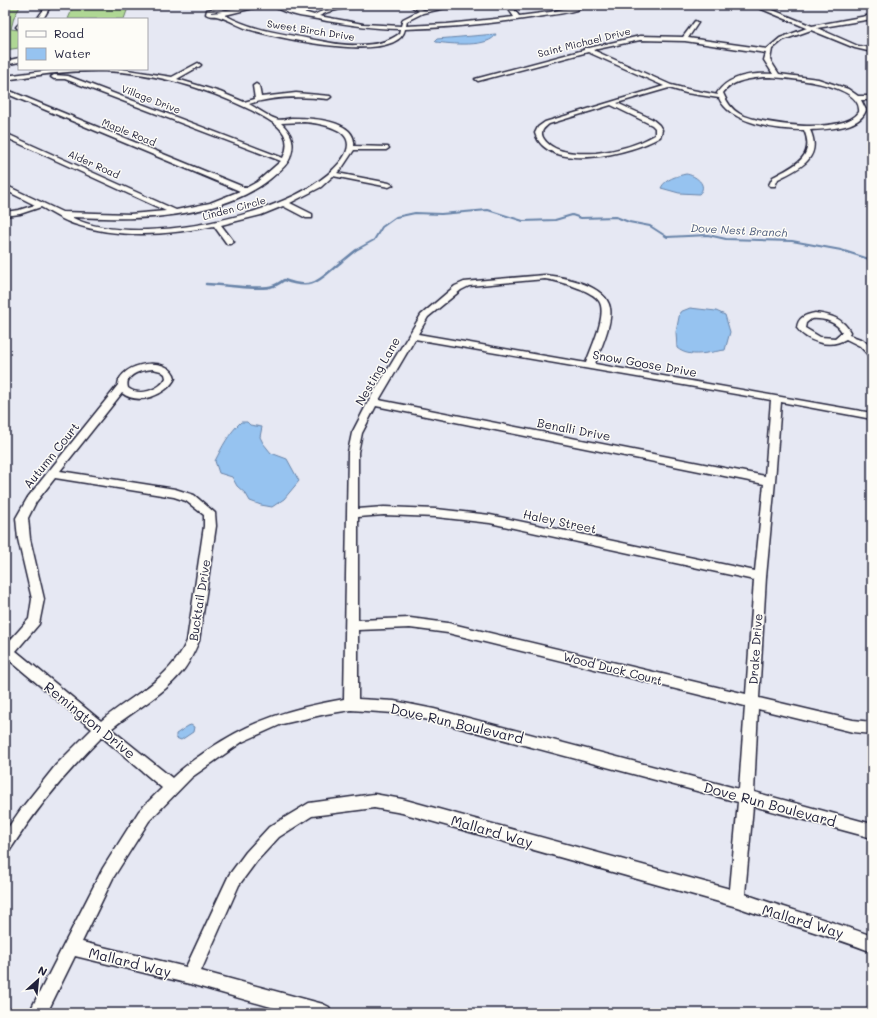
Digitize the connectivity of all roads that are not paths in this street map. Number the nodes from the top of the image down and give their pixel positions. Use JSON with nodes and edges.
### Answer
{"nodes":[{"id":1,"x":49,"y":5,"type":"edge"},
{"id":2,"x":205,"y":5,"type":"edge"},
{"id":3,"x":245,"y":5,"type":"edge"},
{"id":4,"x":264,"y":5,"type":"edge"},
{"id":5,"x":274,"y":5,"type":"edge"},
{"id":6,"x":355,"y":5,"type":"edge"},
{"id":7,"x":364,"y":5,"type":"edge"},
{"id":8,"x":411,"y":5,"type":"edge"},
{"id":9,"x":456,"y":5,"type":"edge"},
{"id":10,"x":508,"y":5,"type":"edge"},
{"id":11,"x":586,"y":5,"type":"edge"},
{"id":12,"x":754,"y":5,"type":"edge"},
{"id":13,"x":352,"y":11,"type":"dead end"},
{"id":14,"x":223,"y":12,"type":"junction"},
{"id":15,"x":425,"y":12,"type":"junction"},
{"id":16,"x":314,"y":17,"type":"junction"},
{"id":17,"x":341,"y":17,"type":"dead end"},
{"id":18,"x":872,"y":17,"type":"edge"},
{"id":19,"x":41,"y":18,"type":"edge"},
{"id":20,"x":518,"y":18,"type":"junction"},
{"id":21,"x":335,"y":20,"type":"junction"},
{"id":22,"x":695,"y":23,"type":"dead end"},
{"id":23,"x":404,"y":27,"type":"junction"},
{"id":24,"x":813,"y":28,"type":"junction"},
{"id":25,"x":685,"y":39,"type":"junction"},
{"id":26,"x":581,"y":47,"type":"dead end"},
{"id":27,"x":588,"y":50,"type":"junction"},
{"id":28,"x":872,"y":50,"type":"edge"},
{"id":29,"x":767,"y":51,"type":"junction"},
{"id":30,"x":18,"y":60,"type":"edge"},
{"id":31,"x":5,"y":63,"type":"edge"},
{"id":32,"x":198,"y":65,"type":"dead end"},
{"id":33,"x":56,"y":70,"type":"edge"},
{"id":34,"x":111,"y":70,"type":"edge"},
{"id":35,"x":777,"y":75,"type":"junction"},
{"id":36,"x":5,"y":78,"type":"edge"},
{"id":37,"x":478,"y":79,"type":"dead end"},
{"id":38,"x":171,"y":80,"type":"junction"},
{"id":39,"x":5,"y":83,"type":"edge"},
{"id":40,"x":256,"y":86,"type":"dead end"},
{"id":41,"x":669,"y":86,"type":"junction"},
{"id":42,"x":5,"y":91,"type":"edge"},
{"id":43,"x":328,"y":97,"type":"dead end"},
{"id":44,"x":720,"y":98,"type":"junction"},
{"id":45,"x":857,"y":98,"type":"junction"},
{"id":46,"x":872,"y":98,"type":"edge"},
{"id":47,"x":258,"y":99,"type":"junction"},
{"id":48,"x":612,"y":103,"type":"junction"},
{"id":49,"x":244,"y":104,"type":"junction"},
{"id":50,"x":276,"y":122,"type":"junction"},
{"id":51,"x":807,"y":129,"type":"junction"},
{"id":52,"x":5,"y":135,"type":"edge"},
{"id":53,"x":350,"y":148,"type":"junction"},
{"id":54,"x":386,"y":148,"type":"dead end"},
{"id":55,"x":286,"y":161,"type":"junction"},
{"id":56,"x":332,"y":174,"type":"junction"},
{"id":57,"x":389,"y":185,"type":"dead end"},
{"id":58,"x":773,"y":185,"type":"dead end"},
{"id":59,"x":5,"y":188,"type":"edge"},
{"id":60,"x":246,"y":191,"type":"junction"},
{"id":61,"x":283,"y":203,"type":"junction"},
{"id":62,"x":40,"y":205,"type":"junction"},
{"id":63,"x":175,"y":212,"type":"junction"},
{"id":64,"x":5,"y":214,"type":"edge"},
{"id":65,"x":62,"y":214,"type":"junction"},
{"id":66,"x":309,"y":216,"type":"dead end"},
{"id":67,"x":217,"y":225,"type":"junction"},
{"id":68,"x":230,"y":242,"type":"dead end"},
{"id":69,"x":413,"y":336,"type":"junction"},
{"id":70,"x":844,"y":336,"type":"junction"},
{"id":71,"x":872,"y":354,"type":"edge"},
{"id":72,"x":590,"y":366,"type":"junction"},
{"id":73,"x":121,"y":387,"type":"junction"},
{"id":74,"x":776,"y":398,"type":"junction"},
{"id":75,"x":373,"y":402,"type":"junction"},
{"id":76,"x":872,"y":416,"type":"edge"},
{"id":77,"x":54,"y":474,"type":"junction"},
{"id":78,"x":770,"y":481,"type":"junction"},
{"id":79,"x":352,"y":513,"type":"junction"},
{"id":80,"x":760,"y":577,"type":"junction"},
{"id":81,"x":351,"y":625,"type":"junction"},
{"id":82,"x":7,"y":654,"type":"edge"},
{"id":83,"x":751,"y":702,"type":"junction"},
{"id":84,"x":350,"y":704,"type":"junction"},
{"id":85,"x":872,"y":728,"type":"edge"},
{"id":86,"x":101,"y":729,"type":"junction"},
{"id":87,"x":172,"y":787,"type":"junction"},
{"id":88,"x":746,"y":797,"type":"junction"},
{"id":89,"x":872,"y":831,"type":"edge"},
{"id":90,"x":5,"y":845,"type":"edge"},
{"id":91,"x":737,"y":899,"type":"junction"},
{"id":92,"x":872,"y":944,"type":"edge"},
{"id":93,"x":70,"y":947,"type":"junction"},
{"id":94,"x":190,"y":976,"type":"junction"},
{"id":95,"x":38,"y":1013,"type":"edge"},
{"id":96,"x":323,"y":1013,"type":"edge"}],
"edges":[{"from":1,"to":19,"type":"street"},
{"from":2,"to":14,"type":"street"},
{"from":3,"to":14,"type":"street"},
{"from":4,"to":14,"type":"street"},
{"from":5,"to":16,"type":"street"},
{"from":6,"to":16,"type":"street"},
{"from":7,"to":13,"type":"street"},
{"from":8,"to":15,"type":"street"},
{"from":9,"to":15,"type":"street","name":"Sweet Birch Drive"},
{"from":10,"to":20,"type":"street"},
{"from":11,"to":20,"type":"street"},
{"from":12,"to":24,"type":"street"},
{"from":14,"to":23,"type":"street","name":"Sweet Birch Drive"},
{"from":15,"to":23,"type":"street","name":"Sweet Birch Drive"},
{"from":16,"to":21,"type":"street"},
{"from":17,"to":21,"type":"street"},
{"from":18,"to":24,"type":"street"},
{"from":20,"to":23,"type":"street"},
{"from":21,"to":23,"type":"street"},
{"from":22,"to":25,"type":"street"},
{"from":24,"to":28,"type":"street"},
{"from":24,"to":29,"type":"street"},
{"from":25,"to":27,"type":"street","name":"Saint Michael Drive"},
{"from":25,"to":29,"type":"street","name":"Saint Michael Drive"},
{"from":26,"to":27,"type":"street"},
{"from":27,"to":37,"type":"street","name":"Saint Michael Drive"},
{"from":27,"to":41,"type":"street"},
{"from":29,"to":35,"type":"street"},
{"from":30,"to":31,"type":"street"},
{"from":32,"to":38,"type":"street"},
{"from":33,"to":34,"type":"street"},
{"from":33,"to":36,"type":"street"},
{"from":34,"to":38,"type":"street"},
{"from":35,"to":44,"type":"street"},
{"from":35,"to":45,"type":"street"},
{"from":38,"to":49,"type":"street"},
{"from":39,"to":55,"type":"street","name":"Village Drive"},
{"from":40,"to":47,"type":"street"},
{"from":41,"to":44,"type":"street"},
{"from":41,"to":48,"type":"street"},
{"from":42,"to":60,"type":"street","name":"Maple Road"},
{"from":43,"to":47,"type":"street"},
{"from":44,"to":51,"type":"street"},
{"from":45,"to":46,"type":"street"},
{"from":45,"to":51,"type":"street"},
{"from":47,"to":49,"type":"street"},
{"from":48,"to":48,"type":"street"},
{"from":49,"to":50,"type":"street"},
{"from":50,"to":53,"type":"street"},
{"from":50,"to":55,"type":"street"},
{"from":51,"to":58,"type":"street"},
{"from":52,"to":63,"type":"street","name":"Alder Road"},
{"from":53,"to":54,"type":"street"},
{"from":53,"to":56,"type":"street","name":"Linden Circle"},
{"from":55,"to":60,"type":"street"},
{"from":56,"to":57,"type":"street"},
{"from":56,"to":61,"type":"street","name":"Linden Circle"},
{"from":59,"to":62,"type":"street"},
{"from":60,"to":63,"type":"street"},
{"from":61,"to":66,"type":"street"},
{"from":61,"to":67,"type":"street","name":"Linden Circle"},
{"from":62,"to":64,"type":"street"},
{"from":62,"to":65,"type":"street"},
{"from":63,"to":65,"type":"street"},
{"from":65,"to":67,"type":"street","name":"Linden Circle"},
{"from":67,"to":68,"type":"street"},
{"from":69,"to":72,"type":"street","name":"Snow Goose Drive"},
{"from":69,"to":72,"type":"street","name":"Nesting Lane"},
{"from":69,"to":75,"type":"street","name":"Nesting Lane"},
{"from":70,"to":70,"type":"street"},
{"from":70,"to":71,"type":"street"},
{"from":72,"to":74,"type":"street","name":"Snow Goose Drive"},
{"from":73,"to":73,"type":"street","name":"Autumn Court"},
{"from":73,"to":77,"type":"street","name":"Autumn Court"},
{"from":74,"to":76,"type":"street","name":"Snow Goose Drive"},
{"from":74,"to":78,"type":"street","name":"Drake Drive"},
{"from":75,"to":78,"type":"street","name":"Benalli Drive"},
{"from":75,"to":79,"type":"street","name":"Nesting Lane"},
{"from":77,"to":82,"type":"street","name":"Autumn Court"},
{"from":77,"to":86,"type":"street","name":"Bucktail Drive"},
{"from":78,"to":80,"type":"street","name":"Drake Drive"},
{"from":79,"to":80,"type":"street","name":"Haley Street"},
{"from":79,"to":81,"type":"street","name":"Nesting Lane"},
{"from":80,"to":83,"type":"street","name":"Drake Drive"},
{"from":81,"to":83,"type":"street","name":"Wood Duck Court"},
{"from":81,"to":84,"type":"street","name":"Nesting Lane"},
{"from":82,"to":86,"type":"street","name":"Remington Drive"},
{"from":83,"to":85,"type":"street","name":"Wood Duck Court"},
{"from":83,"to":88,"type":"street","name":"Drake Drive"},
{"from":84,"to":87,"type":"street","name":"Dove Run Boulevard"},
{"from":84,"to":88,"type":"street","name":"Dove Run Boulevard"},
{"from":86,"to":87,"type":"street","name":"Remington Drive"},
{"from":86,"to":90,"type":"street","name":"Bucktail Drive"},
{"from":87,"to":93,"type":"street","name":"Dove Run Boulevard"},
{"from":88,"to":89,"type":"street","name":"Dove Run Boulevard"},
{"from":88,"to":91,"type":"street","name":"Drake Drive"},
{"from":91,"to":92,"type":"street","name":"Mallard Way"},
{"from":91,"to":94,"type":"street","name":"Mallard Way"},
{"from":93,"to":94,"type":"street","name":"Mallard Way"},
{"from":93,"to":95,"type":"street","name":"Dove Run Boulevard"},
{"from":94,"to":96,"type":"street","name":"Mallard Way"}]}
